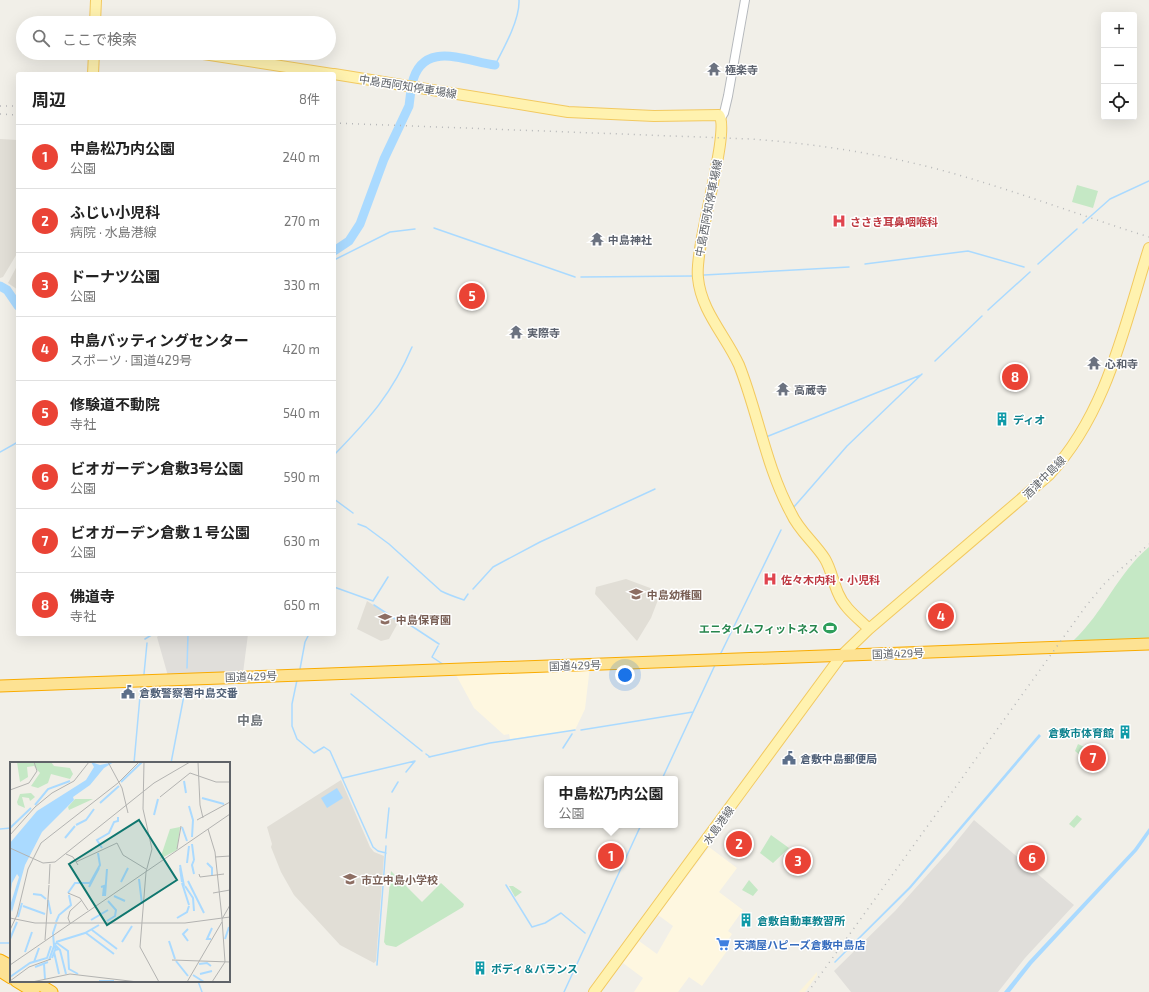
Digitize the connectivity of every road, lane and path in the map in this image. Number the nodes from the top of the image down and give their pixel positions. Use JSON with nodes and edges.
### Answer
{"nodes":[{"id":1,"x":96,"y":0,"type":"edge"},
{"id":2,"x":745,"y":0,"type":"edge"},
{"id":3,"x":95,"y":16,"type":"edge"},
{"id":4,"x":94,"y":60,"type":"edge"},
{"id":5,"x":242,"y":60,"type":"edge"},
{"id":6,"x":93,"y":72,"type":"edge"},
{"id":7,"x":320,"y":72,"type":"edge"},
{"id":8,"x":336,"y":74,"type":"edge"},
{"id":9,"x":721,"y":118,"type":"junction"},
{"id":10,"x":1149,"y":248,"type":"edge"},
{"id":11,"x":869,"y":629,"type":"junction"},
{"id":12,"x":1149,"y":644,"type":"edge"},
{"id":13,"x":841,"y":656,"type":"junction"},
{"id":14,"x":0,"y":686,"type":"edge"},
{"id":15,"x":0,"y":960,"type":"edge"},
{"id":16,"x":10,"y":965,"type":"edge"},
{"id":17,"x":0,"y":971,"type":"edge"},
{"id":18,"x":10,"y":977,"type":"edge"},
{"id":19,"x":18,"y":982,"type":"edge"},
{"id":20,"x":36,"y":982,"type":"edge"},
{"id":21,"x":34,"y":992,"type":"edge"},
{"id":22,"x":52,"y":992,"type":"edge"},
{"id":23,"x":594,"y":992,"type":"edge"}],
"edges":[{"from":1,"to":3,"type":"main road"},
{"from":2,"to":9,"type":"street"},
{"from":4,"to":6,"type":"main road"},
{"from":5,"to":7,"type":"main road","name":"中島西阿知停車場線"},
{"from":8,"to":9,"type":"main road","name":"中島西阿知停車場線"},
{"from":9,"to":11,"type":"main road","name":"中島西阿知停車場線"},
{"from":10,"to":11,"type":"main road","name":"酒津中島線"},
{"from":11,"to":13,"type":"main road"},
{"from":12,"to":13,"type":"highway","name":"国道429号"},
{"from":13,"to":14,"type":"highway","name":"国道429号"},
{"from":13,"to":23,"type":"main road","name":"水島港線"},
{"from":15,"to":16,"type":"highway"},
{"from":17,"to":18,"type":"highway"},
{"from":19,"to":21,"type":"highway"},
{"from":20,"to":22,"type":"highway"}]}
